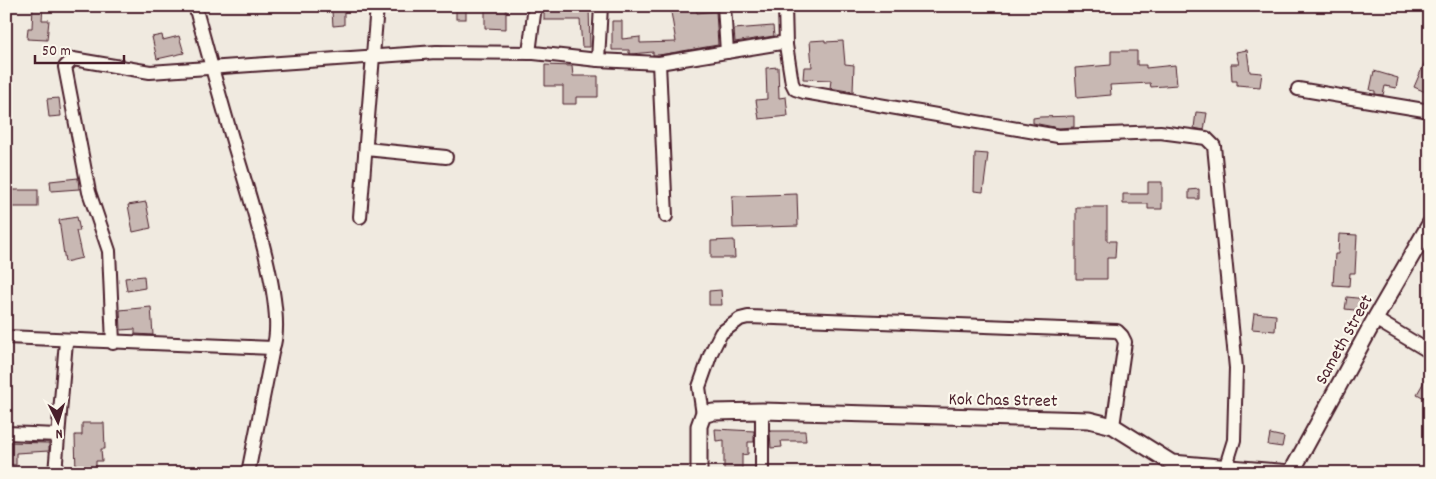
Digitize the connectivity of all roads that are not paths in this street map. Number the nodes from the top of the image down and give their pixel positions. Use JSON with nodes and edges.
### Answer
{"nodes":[{"id":1,"x":195,"y":6,"type":"edge"},
{"id":2,"x":377,"y":6,"type":"edge"},
{"id":3,"x":535,"y":6,"type":"edge"},
{"id":4,"x":601,"y":6,"type":"edge"},
{"id":5,"x":724,"y":6,"type":"edge"},
{"id":6,"x":785,"y":6,"type":"edge"},
{"id":7,"x":786,"y":45,"type":"junction"},
{"id":8,"x":727,"y":52,"type":"junction"},
{"id":9,"x":529,"y":53,"type":"junction"},
{"id":10,"x":373,"y":56,"type":"junction"},
{"id":11,"x":598,"y":60,"type":"junction"},
{"id":12,"x":659,"y":63,"type":"junction"},
{"id":13,"x":211,"y":68,"type":"junction"},
{"id":14,"x":1298,"y":89,"type":"dead end"},
{"id":15,"x":1430,"y":112,"type":"edge"},
{"id":16,"x":366,"y":149,"type":"junction"},
{"id":17,"x":446,"y":157,"type":"dead end"},
{"id":18,"x":666,"y":216,"type":"dead end"},
{"id":19,"x":360,"y":217,"type":"dead end"},
{"id":20,"x":1430,"y":224,"type":"edge"},
{"id":21,"x":1375,"y":319,"type":"junction"},
{"id":22,"x":6,"y":338,"type":"edge"},
{"id":23,"x":66,"y":341,"type":"junction"},
{"id":24,"x":113,"y":343,"type":"junction"},
{"id":25,"x":273,"y":348,"type":"junction"},
{"id":26,"x":1430,"y":352,"type":"edge"},
{"id":27,"x":762,"y":411,"type":"junction"},
{"id":28,"x":703,"y":414,"type":"junction"},
{"id":29,"x":1113,"y":426,"type":"junction"},
{"id":30,"x":6,"y":433,"type":"edge"},
{"id":31,"x":58,"y":435,"type":"junction"},
{"id":32,"x":1225,"y":469,"type":"junction"},
{"id":33,"x":55,"y":473,"type":"edge"},
{"id":34,"x":248,"y":473,"type":"edge"},
{"id":35,"x":699,"y":473,"type":"edge"},
{"id":36,"x":762,"y":473,"type":"edge"},
{"id":37,"x":1291,"y":473,"type":"edge"}],
"edges":[{"from":1,"to":13,"type":"street"},
{"from":2,"to":10,"type":"street"},
{"from":3,"to":9,"type":"street"},
{"from":4,"to":11,"type":"street"},
{"from":5,"to":8,"type":"street"},
{"from":6,"to":7,"type":"street"},
{"from":7,"to":8,"type":"street"},
{"from":7,"to":32,"type":"street"},
{"from":8,"to":12,"type":"street"},
{"from":9,"to":10,"type":"street"},
{"from":9,"to":11,"type":"street"},
{"from":10,"to":13,"type":"street"},
{"from":10,"to":16,"type":"street"},
{"from":11,"to":12,"type":"street"},
{"from":12,"to":18,"type":"street"},
{"from":13,"to":24,"type":"street"},
{"from":13,"to":25,"type":"street"},
{"from":14,"to":15,"type":"street"},
{"from":16,"to":17,"type":"street"},
{"from":16,"to":19,"type":"street"},
{"from":20,"to":21,"type":"street","name":"Sameth Street"},
{"from":21,"to":26,"type":"street"},
{"from":21,"to":37,"type":"street","name":"Sameth Street"},
{"from":22,"to":23,"type":"street"},
{"from":23,"to":24,"type":"street"},
{"from":23,"to":31,"type":"street"},
{"from":24,"to":25,"type":"street"},
{"from":25,"to":34,"type":"street"},
{"from":27,"to":28,"type":"street","name":"Kok Chas Street"},
{"from":27,"to":29,"type":"street","name":"Kok Chas Street"},
{"from":27,"to":36,"type":"street"},
{"from":28,"to":29,"type":"street"},
{"from":28,"to":35,"type":"street"},
{"from":29,"to":32,"type":"street","name":"Kok Chas Street"},
{"from":30,"to":31,"type":"street"},
{"from":31,"to":33,"type":"street"},
{"from":32,"to":37,"type":"street","name":"Kok Chas Street"}]}
